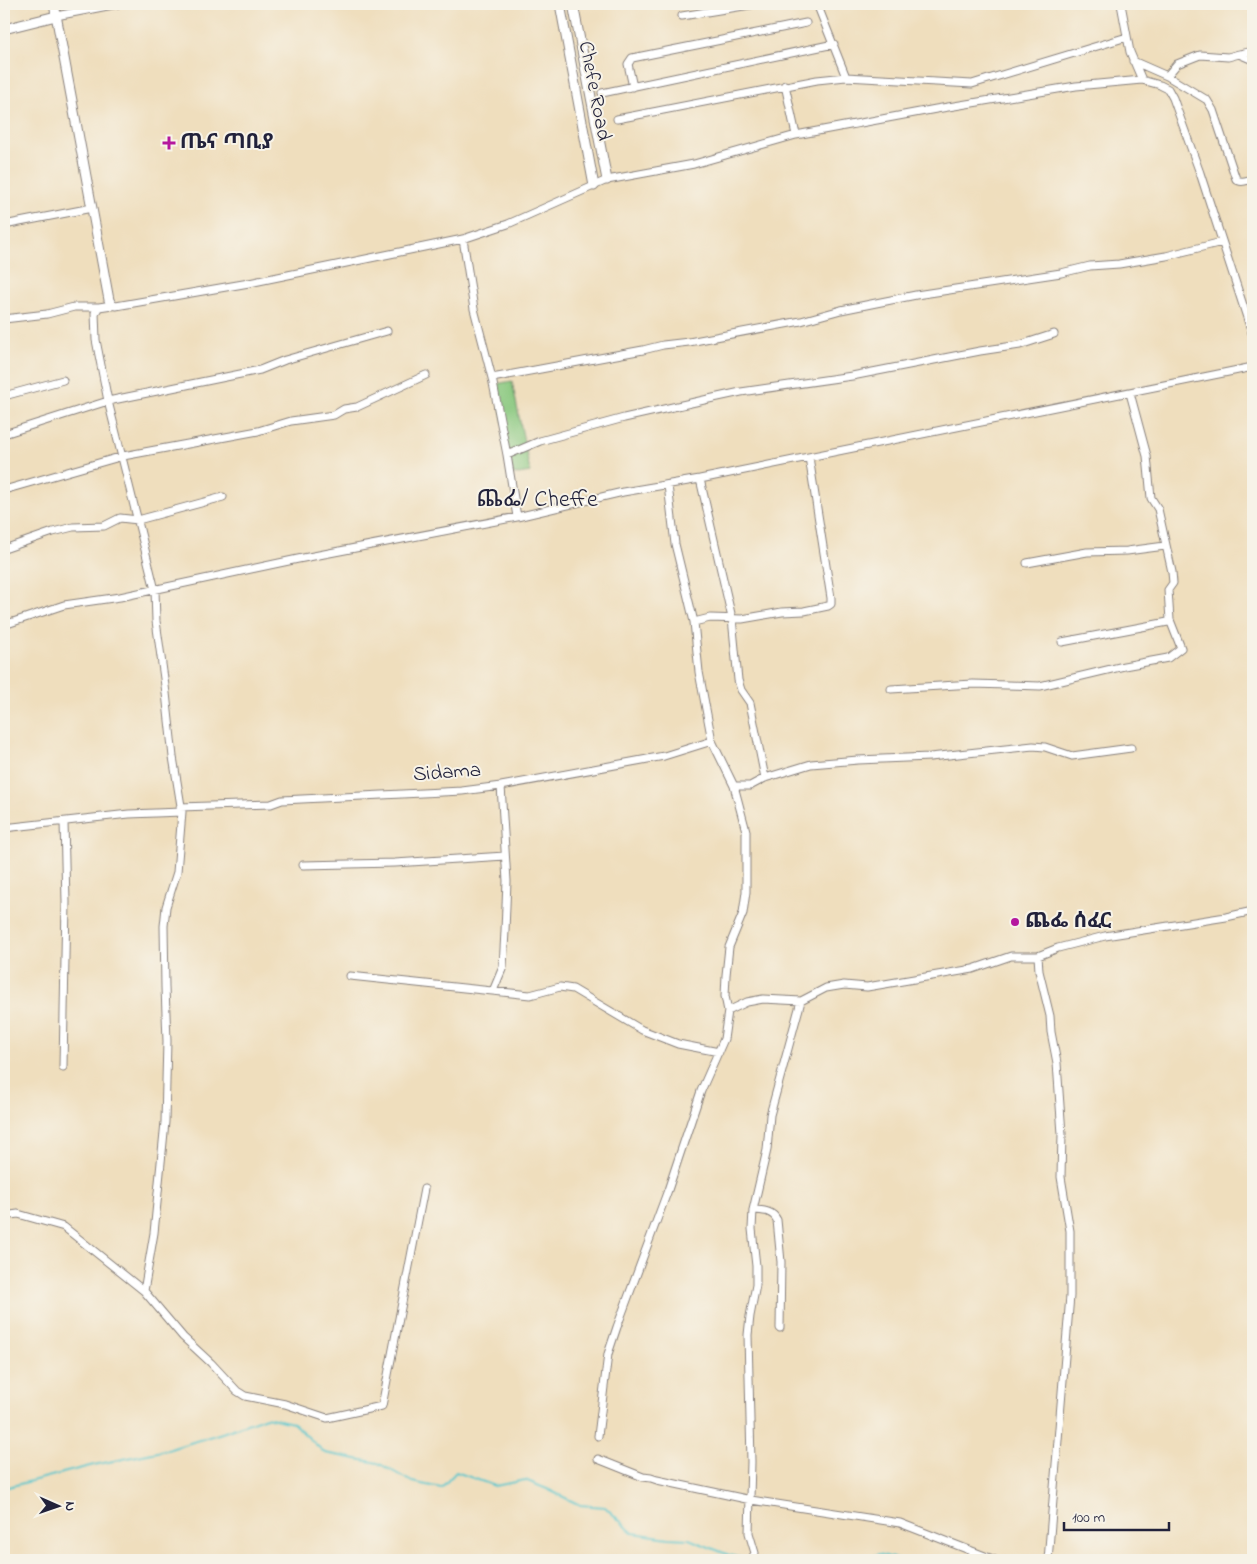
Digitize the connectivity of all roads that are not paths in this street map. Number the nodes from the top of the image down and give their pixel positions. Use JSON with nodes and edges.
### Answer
{"nodes":[{"id":1,"x":54,"y":4,"type":"edge"},
{"id":2,"x":118,"y":4,"type":"edge"},
{"id":3,"x":574,"y":4,"type":"edge"},
{"id":4,"x":756,"y":4,"type":"edge"},
{"id":5,"x":817,"y":4,"type":"edge"},
{"id":6,"x":1121,"y":4,"type":"edge"},
{"id":7,"x":560,"y":5,"type":"edge"},
{"id":8,"x":56,"y":16,"type":"junction"},
{"id":9,"x":682,"y":16,"type":"dead end"},
{"id":10,"x":806,"y":22,"type":"dead end"},
{"id":11,"x":4,"y":29,"type":"edge"},
{"id":12,"x":1127,"y":37,"type":"junction"},
{"id":13,"x":834,"y":44,"type":"junction"},
{"id":14,"x":1253,"y":51,"type":"edge"},
{"id":15,"x":1239,"y":54,"type":"junction"},
{"id":16,"x":1253,"y":60,"type":"edge"},
{"id":17,"x":1133,"y":61,"type":"junction"},
{"id":18,"x":1167,"y":76,"type":"junction"},
{"id":19,"x":846,"y":77,"type":"junction"},
{"id":20,"x":1142,"y":80,"type":"junction"},
{"id":21,"x":785,"y":86,"type":"junction"},
{"id":22,"x":633,"y":87,"type":"junction"},
{"id":23,"x":602,"y":93,"type":"dead end"},
{"id":24,"x":617,"y":119,"type":"dead end"},
{"id":25,"x":796,"y":135,"type":"junction"},
{"id":26,"x":1253,"y":179,"type":"edge"},
{"id":27,"x":606,"y":180,"type":"junction"},
{"id":28,"x":594,"y":186,"type":"junction"},
{"id":29,"x":92,"y":208,"type":"junction"},
{"id":30,"x":4,"y":225,"type":"edge"},
{"id":31,"x":463,"y":239,"type":"junction"},
{"id":32,"x":1222,"y":242,"type":"junction"},
{"id":33,"x":112,"y":305,"type":"junction"},
{"id":34,"x":99,"y":307,"type":"junction"},
{"id":35,"x":4,"y":319,"type":"edge"},
{"id":36,"x":388,"y":331,"type":"dead end"},
{"id":37,"x":1054,"y":334,"type":"dead end"},
{"id":38,"x":1253,"y":336,"type":"edge"},
{"id":39,"x":1253,"y":368,"type":"edge"},
{"id":40,"x":426,"y":375,"type":"dead end"},
{"id":41,"x":492,"y":378,"type":"junction"},
{"id":42,"x":63,"y":380,"type":"dead end"},
{"id":43,"x":1130,"y":392,"type":"junction"},
{"id":44,"x":4,"y":396,"type":"edge"},
{"id":45,"x":108,"y":401,"type":"junction"},
{"id":46,"x":4,"y":434,"type":"edge"},
{"id":47,"x":507,"y":455,"type":"junction"},
{"id":48,"x":123,"y":456,"type":"junction"},
{"id":49,"x":809,"y":457,"type":"junction"},
{"id":50,"x":700,"y":479,"type":"junction"},
{"id":51,"x":668,"y":485,"type":"junction"},
{"id":52,"x":4,"y":490,"type":"edge"},
{"id":53,"x":223,"y":497,"type":"dead end"},
{"id":54,"x":517,"y":517,"type":"junction"},
{"id":55,"x":138,"y":520,"type":"junction"},
{"id":56,"x":1165,"y":546,"type":"junction"},
{"id":57,"x":4,"y":549,"type":"edge"},
{"id":58,"x":1027,"y":563,"type":"dead end"},
{"id":59,"x":155,"y":590,"type":"junction"},
{"id":60,"x":732,"y":618,"type":"junction"},
{"id":61,"x":1170,"y":620,"type":"junction"},
{"id":62,"x":694,"y":622,"type":"junction"},
{"id":63,"x":4,"y":625,"type":"edge"},
{"id":64,"x":1062,"y":642,"type":"dead end"},
{"id":65,"x":891,"y":689,"type":"dead end"},
{"id":66,"x":712,"y":741,"type":"junction"},
{"id":67,"x":1131,"y":748,"type":"dead end"},
{"id":68,"x":765,"y":778,"type":"junction"},
{"id":69,"x":501,"y":786,"type":"junction"},
{"id":70,"x":734,"y":786,"type":"junction"},
{"id":71,"x":181,"y":810,"type":"junction"},
{"id":72,"x":64,"y":822,"type":"junction"},
{"id":73,"x":4,"y":828,"type":"edge"},
{"id":74,"x":505,"y":856,"type":"junction"},
{"id":75,"x":303,"y":865,"type":"dead end"},
{"id":76,"x":1253,"y":911,"type":"edge"},
{"id":77,"x":1038,"y":956,"type":"junction"},
{"id":78,"x":350,"y":976,"type":"dead end"},
{"id":79,"x":493,"y":991,"type":"junction"},
{"id":80,"x":801,"y":1001,"type":"junction"},
{"id":81,"x":728,"y":1012,"type":"junction"},
{"id":82,"x":718,"y":1052,"type":"junction"},
{"id":83,"x":62,"y":1066,"type":"dead end"},
{"id":84,"x":424,"y":1189,"type":"dead end"},
{"id":85,"x":753,"y":1210,"type":"junction"},
{"id":86,"x":4,"y":1216,"type":"edge"},
{"id":87,"x":144,"y":1291,"type":"junction"},
{"id":88,"x":780,"y":1328,"type":"dead end"},
{"id":89,"x":598,"y":1436,"type":"dead end"},
{"id":90,"x":598,"y":1459,"type":"dead end"},
{"id":91,"x":751,"y":1500,"type":"junction"},
{"id":92,"x":752,"y":1560,"type":"edge"},
{"id":93,"x":994,"y":1560,"type":"edge"},
{"id":94,"x":1048,"y":1560,"type":"edge"}],
"edges":[{"from":1,"to":8,"type":"street"},
{"from":2,"to":8,"type":"street"},
{"from":3,"to":7,"type":"street"},
{"from":3,"to":27,"type":"street","name":"Chefe Road"},
{"from":4,"to":9,"type":"street"},
{"from":5,"to":13,"type":"street"},
{"from":6,"to":12,"type":"street"},
{"from":7,"to":28,"type":"street","name":"Chefe Road"},
{"from":8,"to":11,"type":"street"},
{"from":8,"to":29,"type":"street"},
{"from":10,"to":22,"type":"street"},
{"from":12,"to":17,"type":"street"},
{"from":12,"to":19,"type":"street"},
{"from":13,"to":19,"type":"street"},
{"from":13,"to":22,"type":"street"},
{"from":14,"to":15,"type":"street"},
{"from":15,"to":16,"type":"street"},
{"from":15,"to":18,"type":"street"},
{"from":17,"to":18,"type":"street"},
{"from":17,"to":20,"type":"street"},
{"from":18,"to":26,"type":"street"},
{"from":19,"to":21,"type":"street"},
{"from":20,"to":25,"type":"street"},
{"from":20,"to":32,"type":"street"},
{"from":21,"to":24,"type":"street"},
{"from":21,"to":25,"type":"street"},
{"from":22,"to":23,"type":"street"},
{"from":25,"to":27,"type":"street"},
{"from":27,"to":28,"type":"street"},
{"from":28,"to":31,"type":"street"},
{"from":29,"to":30,"type":"street"},
{"from":29,"to":33,"type":"street"},
{"from":31,"to":33,"type":"street"},
{"from":31,"to":41,"type":"street"},
{"from":32,"to":38,"type":"street"},
{"from":32,"to":41,"type":"street"},
{"from":33,"to":34,"type":"street"},
{"from":34,"to":35,"type":"street"},
{"from":34,"to":45,"type":"street"},
{"from":36,"to":45,"type":"street"},
{"from":37,"to":47,"type":"street"},
{"from":39,"to":43,"type":"street"},
{"from":40,"to":48,"type":"street"},
{"from":41,"to":47,"type":"street"},
{"from":42,"to":44,"type":"street"},
{"from":43,"to":49,"type":"street"},
{"from":43,"to":56,"type":"street"},
{"from":45,"to":46,"type":"street"},
{"from":45,"to":48,"type":"street"},
{"from":47,"to":54,"type":"street"},
{"from":48,"to":52,"type":"street"},
{"from":48,"to":55,"type":"street"},
{"from":49,"to":50,"type":"street"},
{"from":49,"to":60,"type":"street"},
{"from":50,"to":51,"type":"street"},
{"from":50,"to":60,"type":"street"},
{"from":51,"to":54,"type":"street"},
{"from":51,"to":62,"type":"street"},
{"from":53,"to":55,"type":"street"},
{"from":54,"to":59,"type":"street"},
{"from":55,"to":57,"type":"street"},
{"from":55,"to":59,"type":"street"},
{"from":56,"to":58,"type":"street"},
{"from":56,"to":61,"type":"street"},
{"from":59,"to":63,"type":"street"},
{"from":59,"to":71,"type":"street"},
{"from":60,"to":62,"type":"street"},
{"from":60,"to":68,"type":"street"},
{"from":61,"to":64,"type":"street"},
{"from":61,"to":65,"type":"street"},
{"from":62,"to":66,"type":"street"},
{"from":66,"to":69,"type":"street","name":"Sidama"},
{"from":66,"to":70,"type":"street"},
{"from":67,"to":68,"type":"street"},
{"from":68,"to":70,"type":"street"},
{"from":69,"to":71,"type":"street","name":"Sidama"},
{"from":69,"to":74,"type":"street"},
{"from":70,"to":81,"type":"street"},
{"from":71,"to":72,"type":"street","name":"Sidama"},
{"from":71,"to":87,"type":"street"},
{"from":72,"to":73,"type":"street","name":"Sidama"},
{"from":72,"to":83,"type":"street"},
{"from":74,"to":75,"type":"street"},
{"from":74,"to":79,"type":"street"},
{"from":76,"to":77,"type":"street"},
{"from":77,"to":80,"type":"street"},
{"from":77,"to":94,"type":"street"},
{"from":78,"to":79,"type":"street"},
{"from":79,"to":82,"type":"street"},
{"from":80,"to":81,"type":"street"},
{"from":80,"to":85,"type":"street"},
{"from":81,"to":82,"type":"street"},
{"from":82,"to":89,"type":"street"},
{"from":84,"to":87,"type":"street"},
{"from":85,"to":88,"type":"street"},
{"from":85,"to":91,"type":"street"},
{"from":86,"to":87,"type":"street"},
{"from":90,"to":91,"type":"street"},
{"from":91,"to":92,"type":"street"},
{"from":91,"to":93,"type":"street"}]}
